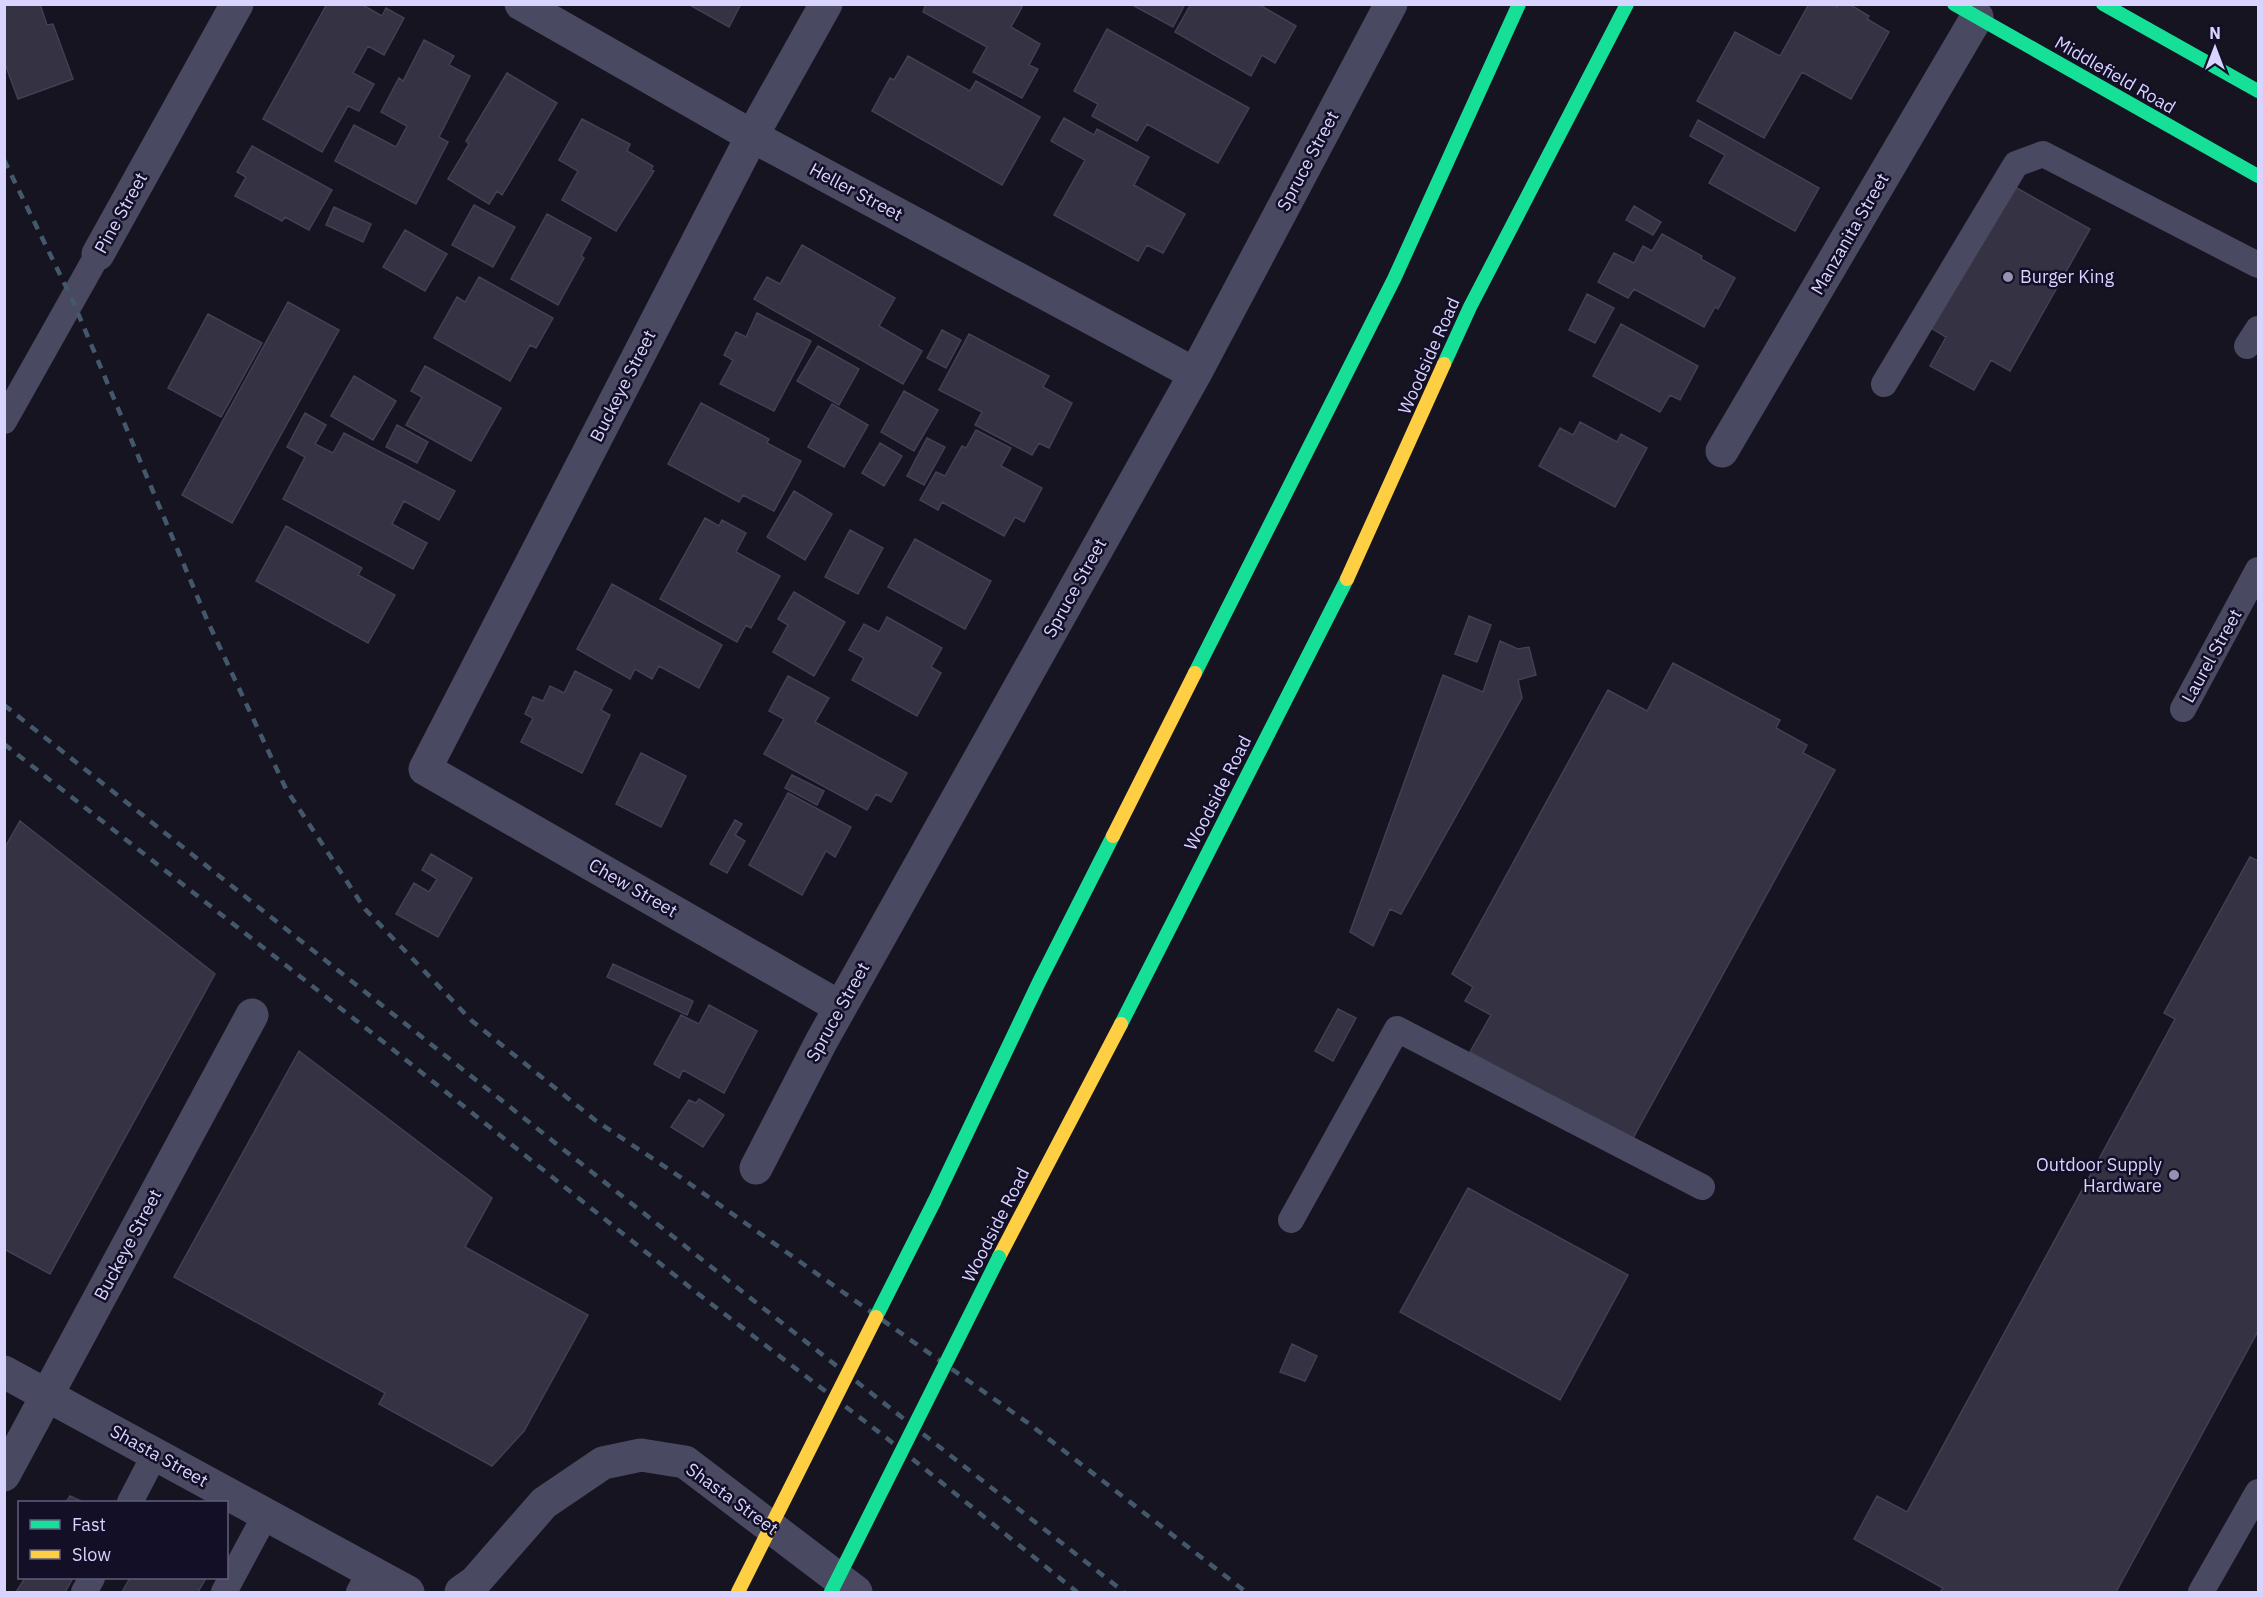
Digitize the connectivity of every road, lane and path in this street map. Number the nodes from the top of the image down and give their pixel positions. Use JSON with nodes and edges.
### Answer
{"nodes":[{"id":1,"x":237,"y":4,"type":"edge"},
{"id":2,"x":521,"y":4,"type":"edge"},
{"id":3,"x":826,"y":4,"type":"edge"},
{"id":4,"x":1391,"y":4,"type":"edge"},
{"id":5,"x":1519,"y":4,"type":"edge"},
{"id":6,"x":1627,"y":4,"type":"edge"},
{"id":7,"x":2103,"y":4,"type":"edge"},
{"id":8,"x":1966,"y":11,"type":"edge"},
{"id":9,"x":2259,"y":91,"type":"edge"},
{"id":10,"x":752,"y":136,"type":"junction"},
{"id":11,"x":2259,"y":176,"type":"edge"},
{"id":12,"x":98,"y":254,"type":"joint"},
{"id":13,"x":2259,"y":265,"type":"edge"},
{"id":14,"x":1195,"y":374,"type":"junction"},
{"id":15,"x":1884,"y":384,"type":"dead end"},
{"id":16,"x":4,"y":421,"type":"edge"},
{"id":17,"x":1722,"y":451,"type":"dead end"},
{"id":18,"x":2259,"y":570,"type":"edge"},
{"id":19,"x":2183,"y":709,"type":"dead end"},
{"id":20,"x":425,"y":770,"type":"joint"},
{"id":21,"x":840,"y":1007,"type":"junction"},
{"id":22,"x":252,"y":1015,"type":"dead end"},
{"id":23,"x":756,"y":1168,"type":"dead end"},
{"id":24,"x":1702,"y":1187,"type":"dead end"},
{"id":25,"x":1291,"y":1220,"type":"dead end"},
{"id":26,"x":4,"y":1372,"type":"edge"},
{"id":27,"x":48,"y":1395,"type":"junction"},
{"id":28,"x":155,"y":1454,"type":"junction"},
{"id":29,"x":4,"y":1475,"type":"edge"},
{"id":30,"x":2259,"y":1492,"type":"edge"},
{"id":31,"x":785,"y":1500,"type":"junction"},
{"id":32,"x":131,"y":1501,"type":"edge"},
{"id":33,"x":266,"y":1514,"type":"junction"},
{"id":34,"x":91,"y":1579,"type":"edge"},
{"id":35,"x":365,"y":1582,"type":"edge"},
{"id":36,"x":726,"y":1583,"type":"dead end"},
{"id":37,"x":84,"y":1593,"type":"edge"},
{"id":38,"x":224,"y":1593,"type":"edge"},
{"id":39,"x":408,"y":1593,"type":"edge"},
{"id":40,"x":461,"y":1593,"type":"edge"},
{"id":41,"x":738,"y":1593,"type":"edge"},
{"id":42,"x":831,"y":1593,"type":"edge"},
{"id":43,"x":856,"y":1593,"type":"edge"},
{"id":44,"x":2201,"y":1593,"type":"edge"}],
"edges":[{"from":1,"to":12,"type":"street","name":"Pine Street"},
{"from":2,"to":10,"type":"street","name":"Heller Street"},
{"from":3,"to":10,"type":"street","name":"Buckeye Street"},
{"from":4,"to":14,"type":"street","name":"Spruce Street"},
{"from":5,"to":31,"type":"main road","bridge":true},
{"from":6,"to":42,"type":"main road","name":"Woodside Road","bridge":true},
{"from":7,"to":9,"type":"main road"},
{"from":8,"to":11,"type":"main road","name":"Middlefield Road"},
{"from":8,"to":17,"type":"street","name":"Manzanita Street"},
{"from":10,"to":14,"type":"street","name":"Heller Street"},
{"from":10,"to":20,"type":"street","name":"Buckeye Street"},
{"from":12,"to":16,"type":"lane","name":"Pine Street"},
{"from":13,"to":15,"type":"lane"},
{"from":14,"to":21,"type":"street","name":"Spruce Street"},
{"from":18,"to":19,"type":"lane","name":"Laurel Street"},
{"from":20,"to":21,"type":"street","name":"Chew Street"},
{"from":21,"to":23,"type":"street","name":"Spruce Street"},
{"from":22,"to":27,"type":"street","name":"Buckeye Street"},
{"from":24,"to":25,"type":"lane"},
{"from":26,"to":27,"type":"street","name":"Shasta Street"},
{"from":27,"to":28,"type":"street","name":"Shasta Street"},
{"from":27,"to":29,"type":"street","name":"Buckeye Street"},
{"from":28,"to":32,"type":"lane"},
{"from":28,"to":33,"type":"street","name":"Shasta Street"},
{"from":30,"to":44,"type":"lane"},
{"from":31,"to":36,"type":"main road","bridge":true},
{"from":31,"to":41,"type":"main road","bridge":true},
{"from":33,"to":35,"type":"street","name":"Shasta Street"},
{"from":33,"to":38,"type":"lane"},
{"from":34,"to":37,"type":"lane"},
{"from":35,"to":39,"type":"street","name":"Shasta Street"},
{"from":40,"to":43,"type":"street","name":"Shasta Street"}]}
